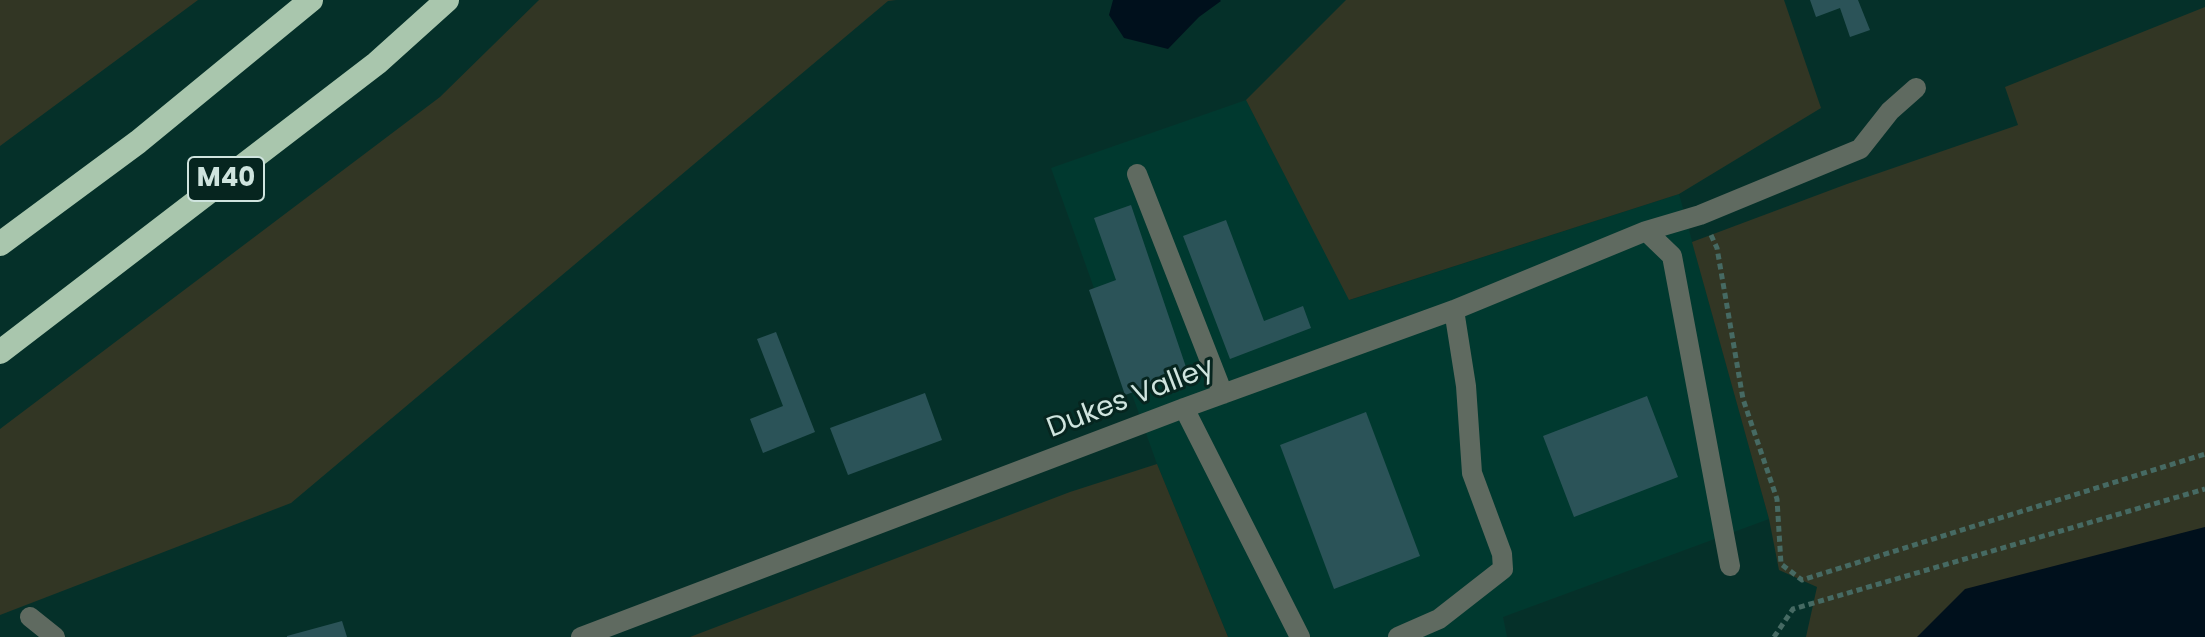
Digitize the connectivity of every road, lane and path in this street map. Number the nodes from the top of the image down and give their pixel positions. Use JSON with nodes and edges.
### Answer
{"nodes":[{"id":1,"x":311,"y":0,"type":"edge"},
{"id":2,"x":447,"y":0,"type":"edge"},
{"id":3,"x":1916,"y":88,"type":"dead end"},
{"id":4,"x":1137,"y":174,"type":"dead end"},
{"id":5,"x":1700,"y":215,"type":"junction"},
{"id":6,"x":1646,"y":231,"type":"junction"},
{"id":7,"x":0,"y":244,"type":"edge"},
{"id":8,"x":1454,"y":310,"type":"junction"},
{"id":9,"x":0,"y":352,"type":"edge"},
{"id":10,"x":1223,"y":394,"type":"junction"},
{"id":11,"x":1184,"y":408,"type":"junction"},
{"id":12,"x":2205,"y":454,"type":"edge"},
{"id":13,"x":2205,"y":489,"type":"edge"},
{"id":14,"x":1730,"y":566,"type":"dead end"},
{"id":15,"x":30,"y":617,"type":"dead end"},
{"id":16,"x":55,"y":637,"type":"edge"},
{"id":17,"x":581,"y":637,"type":"edge"},
{"id":18,"x":1300,"y":637,"type":"edge"},
{"id":19,"x":1398,"y":637,"type":"edge"},
{"id":20,"x":1774,"y":637,"type":"edge"}],
"edges":[{"from":1,"to":7,"type":"highway"},
{"from":2,"to":9,"type":"highway","number":"M40"},
{"from":3,"to":5,"type":"street","name":"Dukes Valley"},
{"from":4,"to":10,"type":"street"},
{"from":5,"to":6,"type":"street","name":"Dukes Valley"},
{"from":5,"to":12,"type":"path"},
{"from":6,"to":8,"type":"street","name":"Dukes Valley"},
{"from":6,"to":14,"type":"street"},
{"from":8,"to":10,"type":"street","name":"Dukes Valley"},
{"from":8,"to":19,"type":"street"},
{"from":10,"to":11,"type":"street","name":"Dukes Valley"},
{"from":11,"to":17,"type":"street","name":"Dukes Valley"},
{"from":11,"to":18,"type":"street"},
{"from":13,"to":20,"type":"path"},
{"from":15,"to":16,"type":"street"}]}
